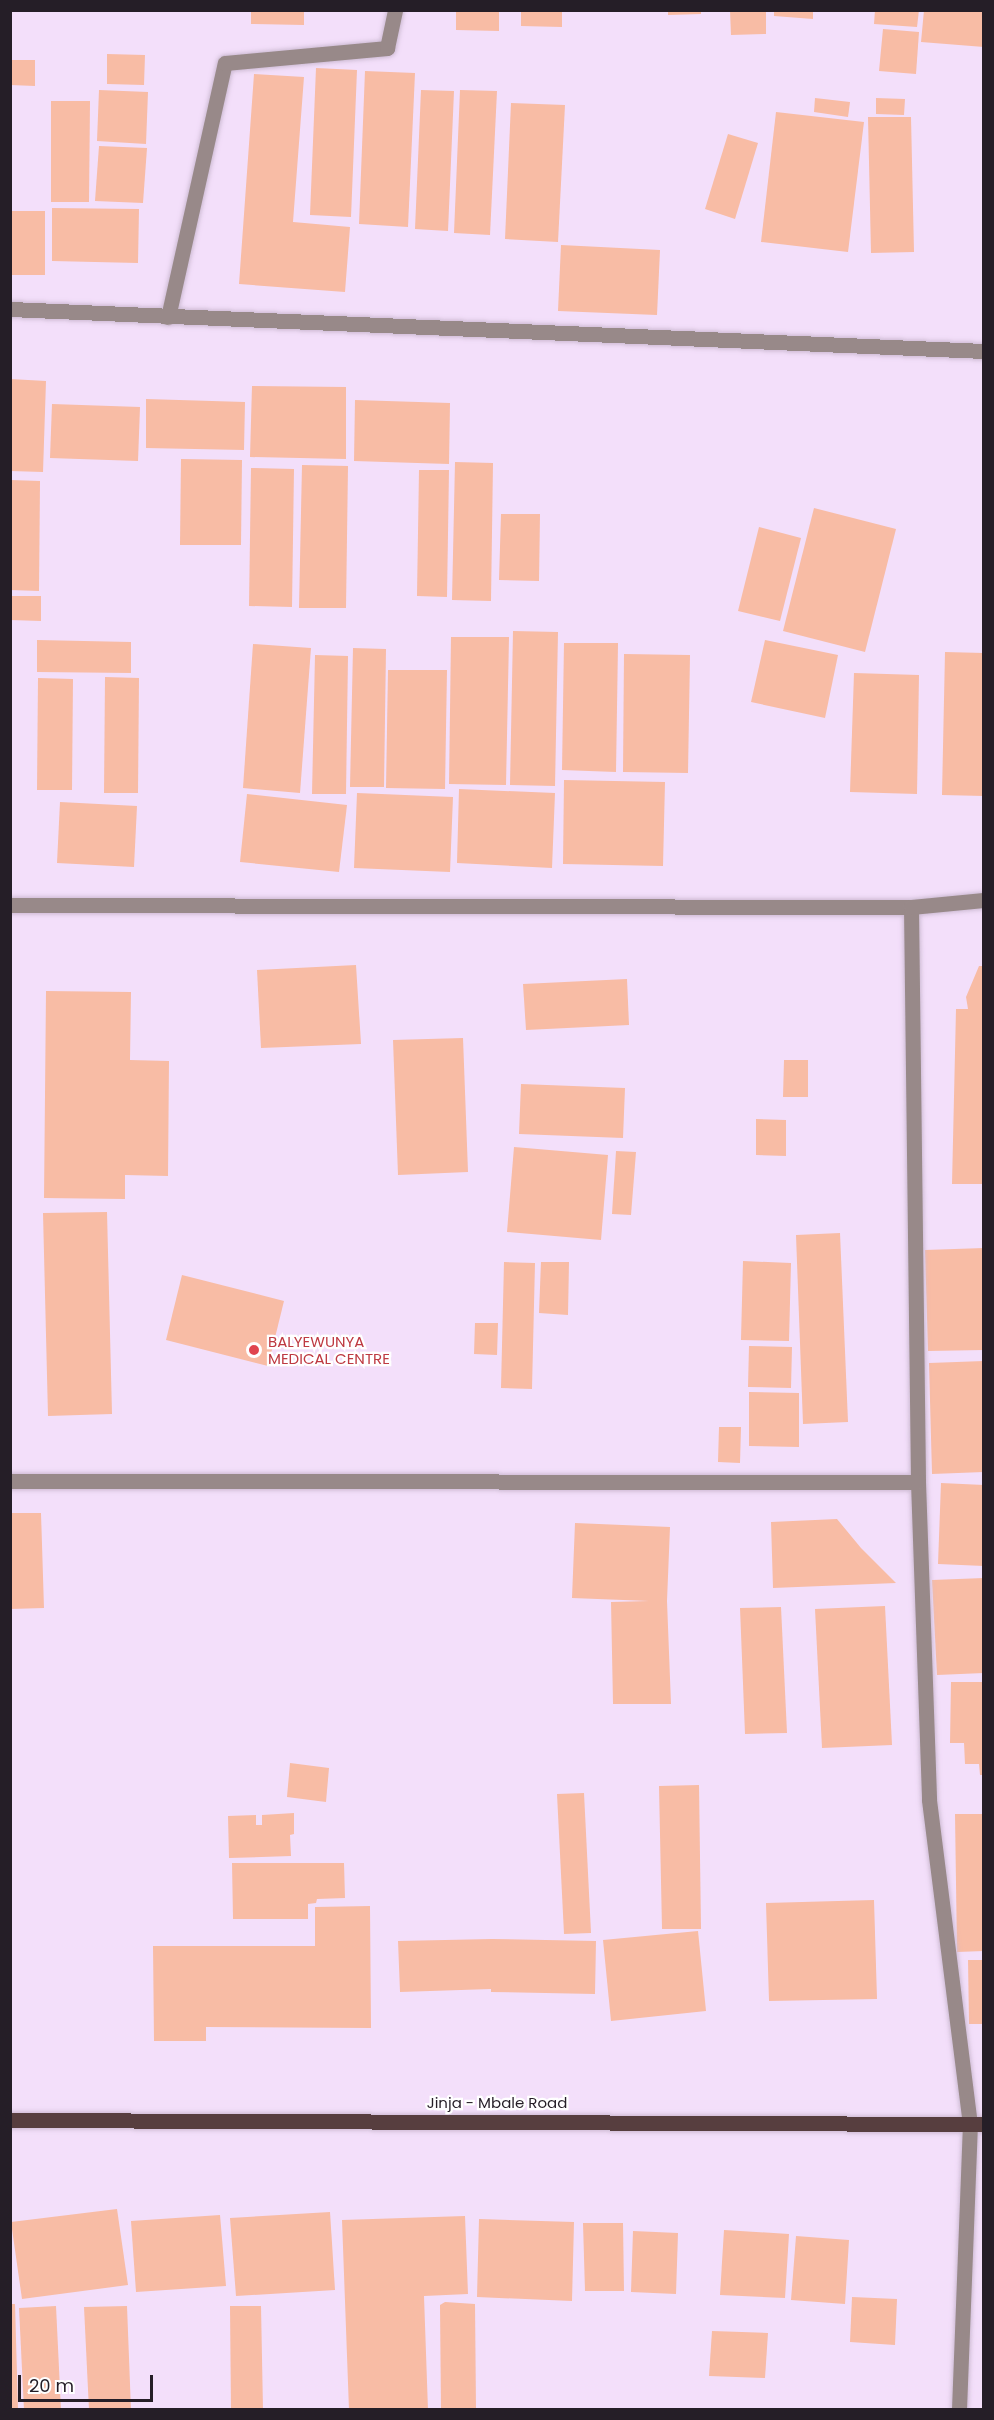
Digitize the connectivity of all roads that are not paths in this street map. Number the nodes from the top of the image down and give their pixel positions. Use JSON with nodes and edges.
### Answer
{"nodes":[{"id":1,"x":395,"y":10,"type":"edge"},
{"id":2,"x":10,"y":309,"type":"edge"},
{"id":3,"x":168,"y":316,"type":"junction"},
{"id":4,"x":984,"y":351,"type":"edge"},
{"id":5,"x":984,"y":900,"type":"edge"},
{"id":6,"x":10,"y":905,"type":"edge"},
{"id":7,"x":911,"y":907,"type":"junction"},
{"id":8,"x":10,"y":1481,"type":"edge"},
{"id":9,"x":918,"y":1482,"type":"junction"},
{"id":10,"x":10,"y":2120,"type":"edge"},
{"id":11,"x":977,"y":2123,"type":"edge"},
{"id":12,"x":959,"y":2409,"type":"edge"}],
"edges":[{"from":1,"to":3,"type":"street"},
{"from":2,"to":3,"type":"street"},
{"from":3,"to":4,"type":"street"},
{"from":5,"to":7,"type":"street"},
{"from":6,"to":7,"type":"street"},
{"from":7,"to":9,"type":"street"},
{"from":8,"to":9,"type":"street"},
{"from":9,"to":11,"type":"street"},
{"from":10,"to":11,"type":"main road","name":"Jinja - Mbale Road"},
{"from":11,"to":12,"type":"street"}]}
